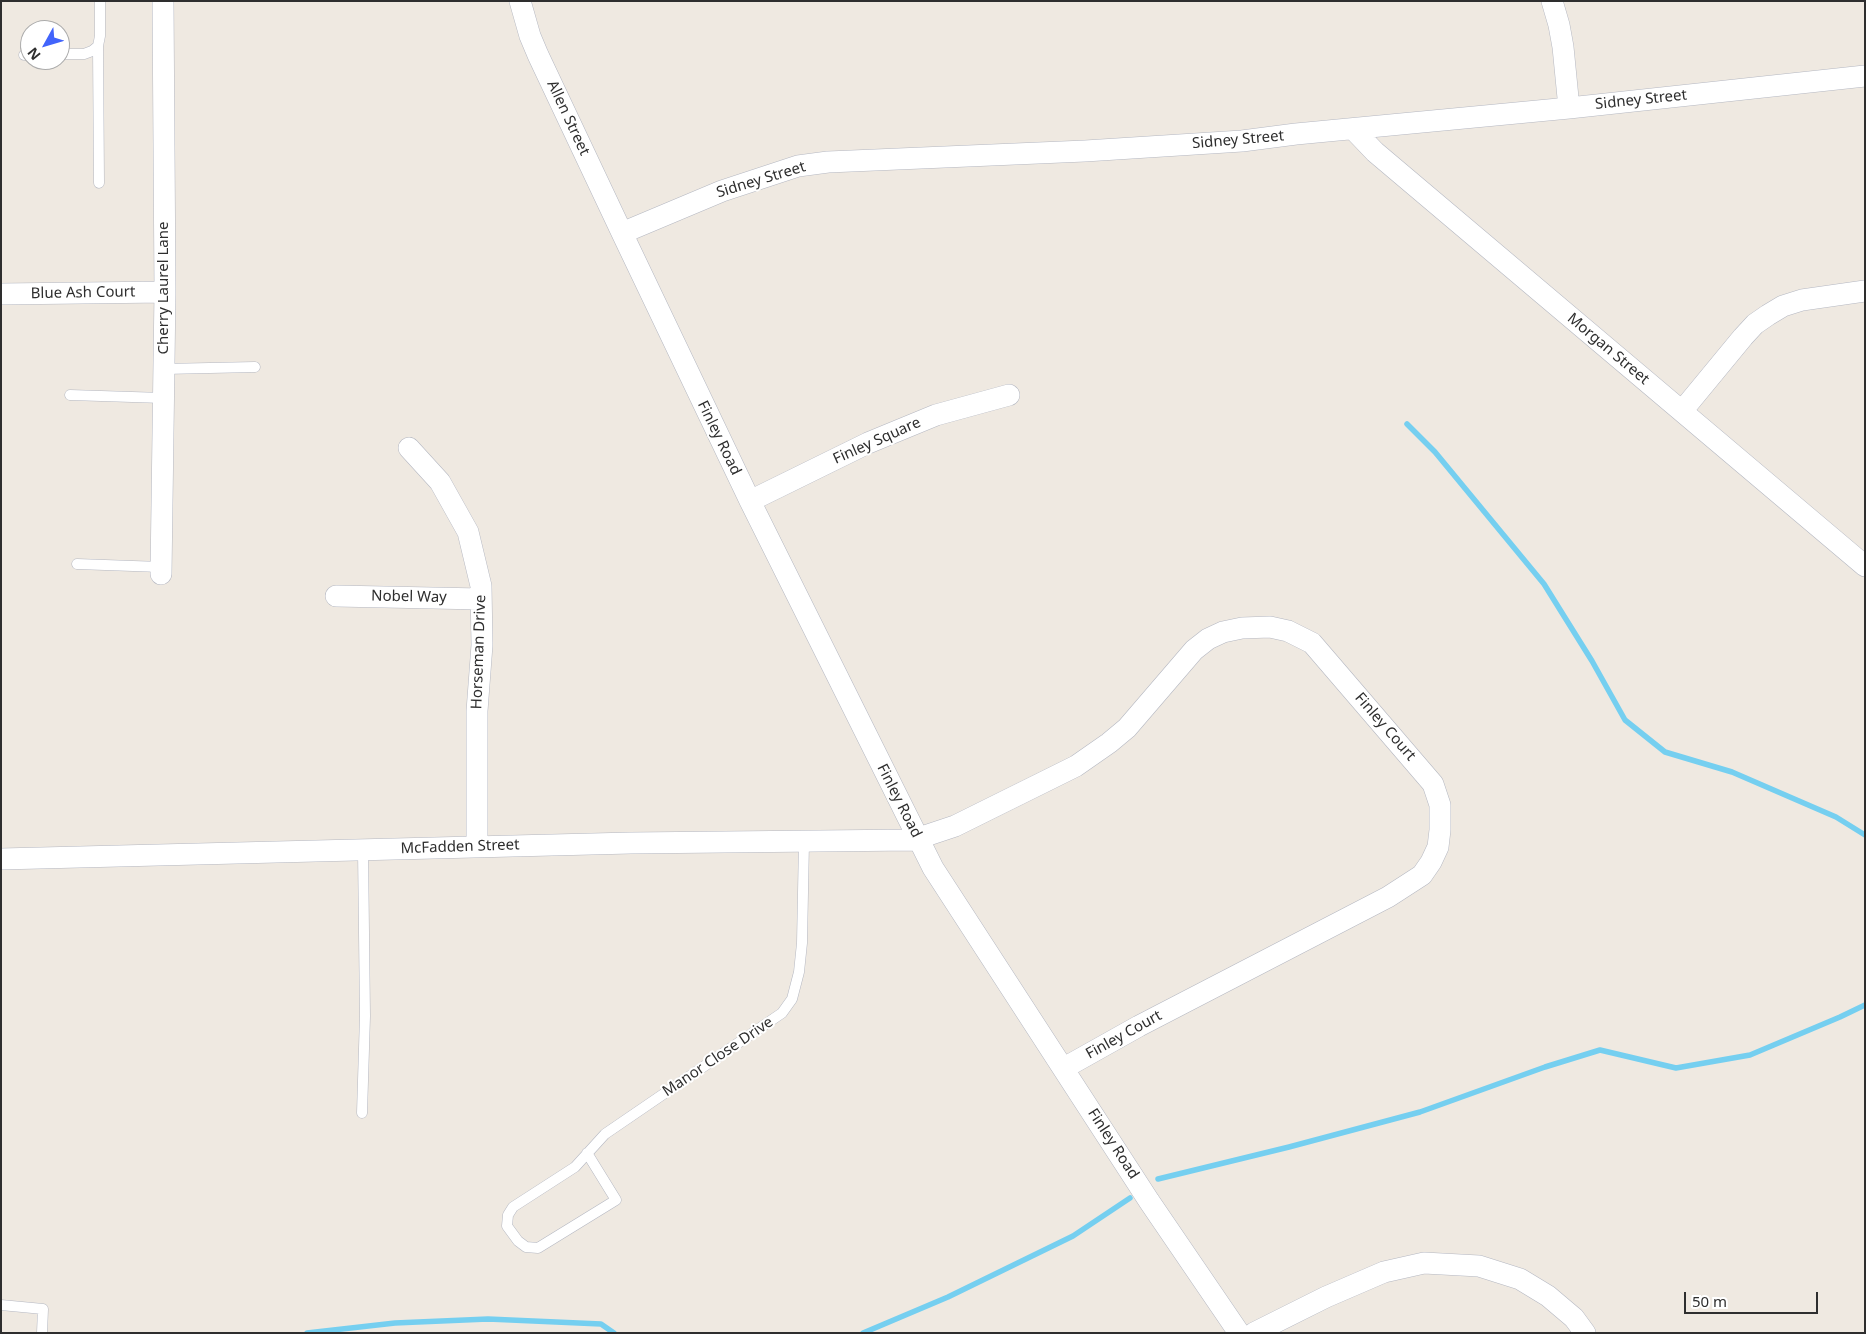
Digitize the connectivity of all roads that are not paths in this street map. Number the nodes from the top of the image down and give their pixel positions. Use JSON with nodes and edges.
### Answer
{"nodes":[{"id":1,"x":100,"y":1,"type":"edge"},
{"id":2,"x":163,"y":1,"type":"edge"},
{"id":3,"x":520,"y":1,"type":"edge"},
{"id":4,"x":1552,"y":1,"type":"edge"},
{"id":5,"x":98,"y":46,"type":"junction"},
{"id":6,"x":70,"y":54,"type":"edge"},
{"id":7,"x":1865,"y":76,"type":"edge"},
{"id":8,"x":1569,"y":108,"type":"junction"},
{"id":9,"x":1354,"y":130,"type":"junction"},
{"id":10,"x":99,"y":184,"type":"dead end"},
{"id":11,"x":622,"y":233,"type":"junction"},
{"id":12,"x":1865,"y":291,"type":"edge"},
{"id":13,"x":165,"y":292,"type":"junction"},
{"id":14,"x":1,"y":294,"type":"edge"},
{"id":15,"x":255,"y":367,"type":"dead end"},
{"id":16,"x":164,"y":369,"type":"junction"},
{"id":17,"x":70,"y":395,"type":"dead end"},
{"id":18,"x":1009,"y":395,"type":"dead end"},
{"id":19,"x":163,"y":398,"type":"junction"},
{"id":20,"x":1682,"y":411,"type":"junction"},
{"id":21,"x":409,"y":448,"type":"dead end"},
{"id":22,"x":750,"y":501,"type":"junction"},
{"id":23,"x":77,"y":564,"type":"dead end"},
{"id":24,"x":1865,"y":566,"type":"edge"},
{"id":25,"x":161,"y":571,"type":"joint"},
{"id":26,"x":336,"y":596,"type":"dead end"},
{"id":27,"x":481,"y":599,"type":"junction"},
{"id":28,"x":918,"y":839,"type":"junction"},
{"id":29,"x":804,"y":842,"type":"junction"},
{"id":30,"x":477,"y":847,"type":"junction"},
{"id":31,"x":363,"y":850,"type":"junction"},
{"id":32,"x":1,"y":859,"type":"edge"},
{"id":33,"x":1064,"y":1068,"type":"junction"},
{"id":34,"x":362,"y":1113,"type":"dead end"},
{"id":35,"x":587,"y":1153,"type":"junction"},
{"id":36,"x":1,"y":1305,"type":"edge"},
{"id":37,"x":42,"y":1333,"type":"edge"},
{"id":38,"x":1238,"y":1333,"type":"edge"},
{"id":39,"x":1254,"y":1333,"type":"edge"},
{"id":40,"x":1584,"y":1333,"type":"edge"}],
"edges":[{"from":1,"to":5,"type":"lane"},
{"from":2,"to":13,"type":"street","name":"Cherry Laurel Lane"},
{"from":3,"to":11,"type":"street","name":"Allen Street"},
{"from":4,"to":8,"type":"street"},
{"from":5,"to":6,"type":"lane"},
{"from":5,"to":10,"type":"lane"},
{"from":7,"to":8,"type":"street","name":"Sidney Street"},
{"from":8,"to":9,"type":"street","name":"Sidney Street"},
{"from":9,"to":11,"type":"street","name":"Sidney Street"},
{"from":9,"to":20,"type":"street","name":"Morgan Street"},
{"from":11,"to":22,"type":"street","name":"Finley Road"},
{"from":12,"to":20,"type":"street"},
{"from":13,"to":14,"type":"street","name":"Blue Ash Court"},
{"from":13,"to":16,"type":"street","name":"Cherry Laurel Lane"},
{"from":15,"to":16,"type":"lane"},
{"from":16,"to":19,"type":"street","name":"Cherry Laurel Lane"},
{"from":17,"to":19,"type":"lane"},
{"from":18,"to":22,"type":"street","name":"Finley Square"},
{"from":19,"to":25,"type":"street","name":"Cherry Laurel Lane"},
{"from":20,"to":24,"type":"street","name":"Morgan Street"},
{"from":21,"to":27,"type":"street","name":"Horseman Drive"},
{"from":22,"to":28,"type":"street","name":"Finley Road"},
{"from":23,"to":25,"type":"lane"},
{"from":26,"to":27,"type":"street","name":"Nobel Way"},
{"from":27,"to":30,"type":"street","name":"Horseman Drive"},
{"from":28,"to":29,"type":"street","name":"McFadden Street"},
{"from":28,"to":33,"type":"street","name":"Finley Road"},
{"from":28,"to":33,"type":"street","name":"Finley Court"},
{"from":29,"to":30,"type":"street","name":"McFadden Street"},
{"from":29,"to":35,"type":"lane","name":"Manor Close Drive"},
{"from":30,"to":31,"type":"street","name":"McFadden Street"},
{"from":31,"to":32,"type":"street","name":"McFadden Street"},
{"from":31,"to":34,"type":"lane"},
{"from":33,"to":38,"type":"street","name":"Finley Road"},
{"from":35,"to":35,"type":"lane","name":"Manor Close Drive"},
{"from":36,"to":37,"type":"lane"},
{"from":39,"to":40,"type":"street"}]}
